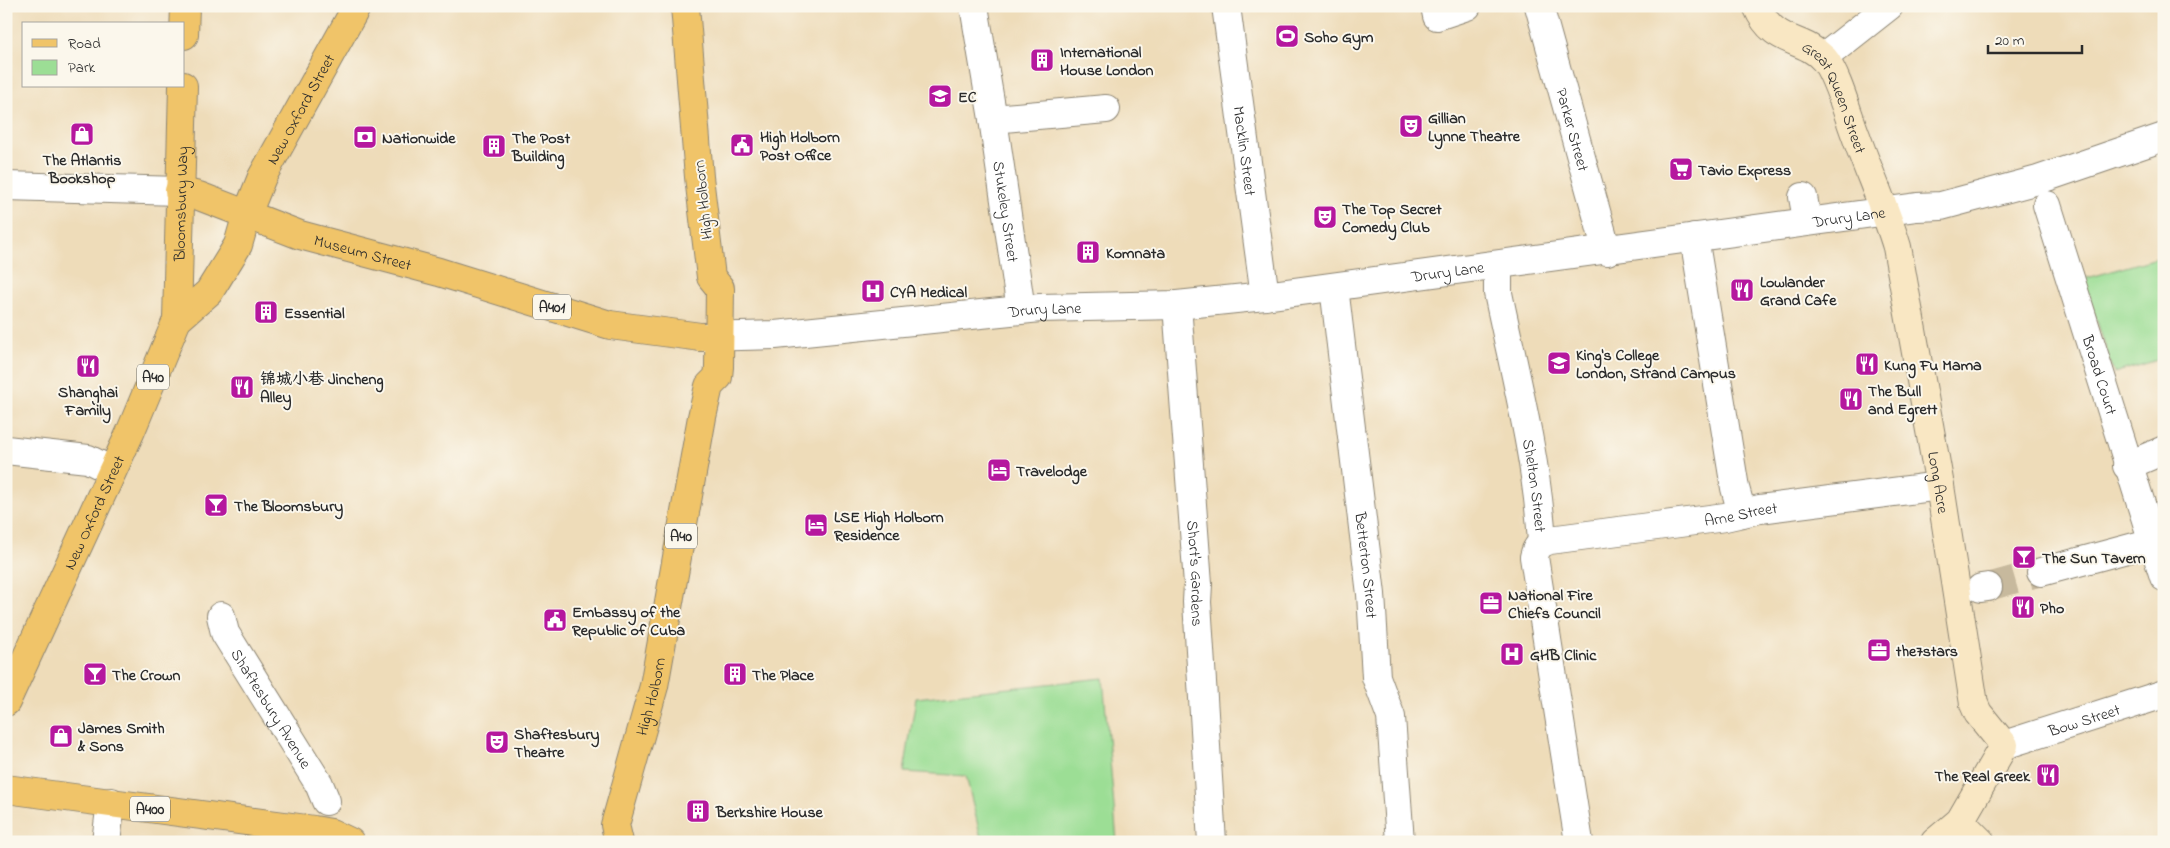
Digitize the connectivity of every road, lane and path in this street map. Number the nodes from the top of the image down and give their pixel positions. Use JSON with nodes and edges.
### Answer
{"nodes":[{"id":1,"x":185,"y":6,"type":"edge"},
{"id":2,"x":357,"y":6,"type":"edge"},
{"id":3,"x":685,"y":6,"type":"edge"},
{"id":4,"x":974,"y":6,"type":"edge"},
{"id":5,"x":1226,"y":6,"type":"edge"},
{"id":6,"x":1435,"y":6,"type":"edge"},
{"id":7,"x":1467,"y":6,"type":"edge"},
{"id":8,"x":1539,"y":6,"type":"edge"},
{"id":9,"x":1756,"y":6,"type":"edge"},
{"id":10,"x":1889,"y":6,"type":"edge"},
{"id":11,"x":184,"y":22,"type":"edge"},
{"id":12,"x":1823,"y":58,"type":"junction"},
{"id":13,"x":183,"y":88,"type":"edge"},
{"id":14,"x":1106,"y":108,"type":"dead end"},
{"id":15,"x":993,"y":119,"type":"junction"},
{"id":16,"x":2164,"y":137,"type":"edge"},
{"id":17,"x":6,"y":186,"type":"edge"},
{"id":18,"x":179,"y":191,"type":"junction"},
{"id":19,"x":2047,"y":205,"type":"dead end"},
{"id":20,"x":1885,"y":212,"type":"junction"},
{"id":21,"x":247,"y":214,"type":"junction"},
{"id":22,"x":1694,"y":237,"type":"junction"},
{"id":23,"x":1607,"y":251,"type":"junction"},
{"id":24,"x":1498,"y":277,"type":"dead end"},
{"id":25,"x":1334,"y":287,"type":"junction"},
{"id":26,"x":1265,"y":296,"type":"junction"},
{"id":27,"x":1020,"y":303,"type":"dead end"},
{"id":28,"x":1177,"y":305,"type":"junction"},
{"id":29,"x":177,"y":320,"type":"junction"},
{"id":30,"x":710,"y":337,"type":"junction"},
{"id":31,"x":6,"y":450,"type":"edge"},
{"id":32,"x":2164,"y":450,"type":"edge"},
{"id":33,"x":2128,"y":466,"type":"junction"},
{"id":34,"x":112,"y":471,"type":"junction"},
{"id":35,"x":1940,"y":486,"type":"junction"},
{"id":36,"x":1742,"y":513,"type":"junction"},
{"id":37,"x":1542,"y":542,"type":"junction"},
{"id":38,"x":2153,"y":542,"type":"junction"},
{"id":39,"x":2041,"y":572,"type":"tunnel mouth"},
{"id":40,"x":2164,"y":577,"type":"edge"},
{"id":41,"x":221,"y":616,"type":"dead end"},
{"id":42,"x":2164,"y":694,"type":"edge"},
{"id":43,"x":6,"y":702,"type":"edge"},
{"id":44,"x":2004,"y":745,"type":"junction"},
{"id":45,"x":6,"y":789,"type":"edge"},
{"id":46,"x":326,"y":801,"type":"dead end"},
{"id":47,"x":111,"y":802,"type":"junction"},
{"id":48,"x":1960,"y":821,"type":"junction"},
{"id":49,"x":610,"y":836,"type":"edge"},
{"id":50,"x":106,"y":842,"type":"edge"},
{"id":51,"x":350,"y":842,"type":"edge"},
{"id":52,"x":1212,"y":842,"type":"edge"},
{"id":53,"x":1400,"y":842,"type":"edge"},
{"id":54,"x":1579,"y":842,"type":"edge"},
{"id":55,"x":1935,"y":842,"type":"edge"},
{"id":56,"x":1981,"y":842,"type":"edge"}],
"edges":[{"from":1,"to":11,"type":"main road"},
{"from":2,"to":21,"type":"main road","name":"New Oxford Street"},
{"from":3,"to":30,"type":"main road","name":"High Holborn"},
{"from":4,"to":15,"type":"street","name":"Stukeley Street"},
{"from":5,"to":26,"type":"street","name":"Macklin Street"},
{"from":6,"to":7,"type":"street"},
{"from":8,"to":23,"type":"street","name":"Parker Street"},
{"from":9,"to":12,"type":"main road","name":"Great Queen Street"},
{"from":10,"to":12,"type":"street"},
{"from":12,"to":20,"type":"main road","name":"Great Queen Street"},
{"from":13,"to":18,"type":"main road","name":"Bloomsbury Way","number":"A40"},
{"from":14,"to":15,"type":"street"},
{"from":15,"to":27,"type":"street","name":"Stukeley Street"},
{"from":16,"to":20,"type":"street","name":"Drury Lane"},
{"from":17,"to":18,"type":"street","name":"Museum Street"},
{"from":18,"to":21,"type":"main road","name":"Museum Street","number":"A401"},
{"from":18,"to":29,"type":"main road","name":"Bloomsbury Way","number":"A40"},
{"from":19,"to":33,"type":"street","name":"Broad Court"},
{"from":20,"to":22,"type":"street","name":"Drury Lane"},
{"from":20,"to":35,"type":"main road","name":"Long Acre"},
{"from":21,"to":29,"type":"main road","name":"New Oxford Street"},
{"from":21,"to":30,"type":"main road","name":"Museum Street","number":"A401"},
{"from":22,"to":23,"type":"street","name":"Drury Lane"},
{"from":22,"to":36,"type":"street"},
{"from":23,"to":25,"type":"street","name":"Drury Lane"},
{"from":24,"to":37,"type":"street","name":"Shelton Street"},
{"from":25,"to":26,"type":"street","name":"Drury Lane"},
{"from":25,"to":53,"type":"street","name":"Betterton Street"},
{"from":26,"to":28,"type":"street","name":"Drury Lane"},
{"from":28,"to":30,"type":"street","name":"Drury Lane"},
{"from":28,"to":52,"type":"street","name":"Short's Gardens"},
{"from":29,"to":34,"type":"main road","name":"New Oxford Street","number":"A40"},
{"from":30,"to":49,"type":"main road","name":"High Holborn","number":"A40"},
{"from":31,"to":34,"type":"street"},
{"from":32,"to":33,"type":"street"},
{"from":33,"to":38,"type":"street","name":"Broad Court"},
{"from":34,"to":43,"type":"main road","name":"New Oxford Street","number":"A40"},
{"from":35,"to":36,"type":"street","name":"Arne Street"},
{"from":35,"to":44,"type":"main road","name":"Long Acre"},
{"from":36,"to":37,"type":"street","name":"Arne Street"},
{"from":37,"to":54,"type":"street","name":"Shelton Street"},
{"from":38,"to":39,"type":"street"},
{"from":38,"to":40,"type":"street","name":"Broad Court"},
{"from":41,"to":46,"type":"street","name":"Shaftesbury Avenue"},
{"from":42,"to":44,"type":"street","name":"Bow Street"},
{"from":44,"to":48,"type":"main road"},
{"from":45,"to":47,"type":"main road","number":"A400"},
{"from":47,"to":50,"type":"street"},
{"from":47,"to":51,"type":"main road","number":"A400"},
{"from":48,"to":55,"type":"main road"},
{"from":48,"to":56,"type":"main road"}]}
